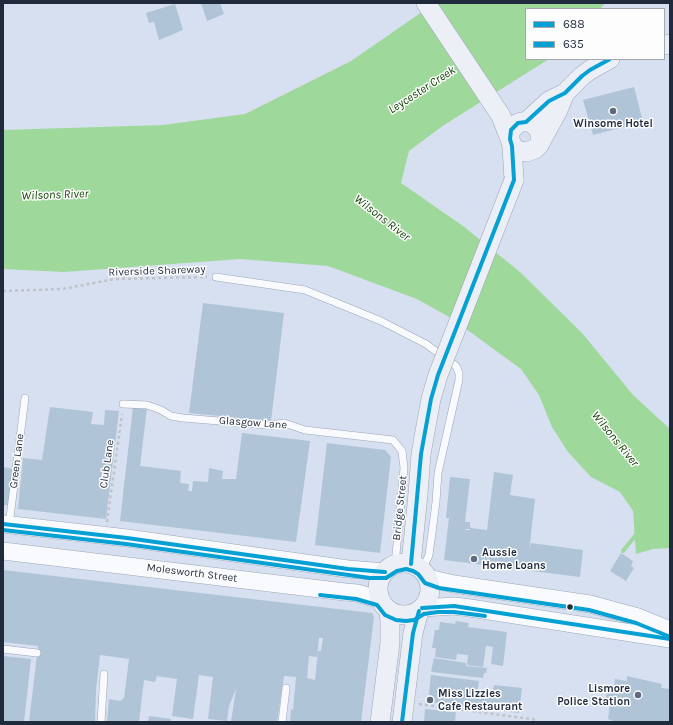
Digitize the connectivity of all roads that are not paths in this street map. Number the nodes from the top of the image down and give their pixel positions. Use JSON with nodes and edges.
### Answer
{"nodes":[{"id":1,"x":426,"y":3,"type":"edge"},
{"id":2,"x":608,"y":60,"type":"edge"},
{"id":3,"x":564,"y":93,"type":"junction"},
{"id":4,"x":514,"y":129,"type":"junction"},
{"id":5,"x":536,"y":146,"type":"junction"},
{"id":6,"x":514,"y":180,"type":"junction"},
{"id":7,"x":216,"y":277,"type":"road end"},
{"id":8,"x":25,"y":398,"type":"dead end"},
{"id":9,"x":123,"y":404,"type":"road end"},
{"id":10,"x":402,"y":451,"type":"joint"},
{"id":11,"x":6,"y":524,"type":"edge"},
{"id":12,"x":3,"y":551,"type":"edge"},
{"id":13,"x":408,"y":570,"type":"junction"},
{"id":14,"x":385,"y":605,"type":"junction"},
{"id":15,"x":420,"y":609,"type":"junction"},
{"id":16,"x":670,"y":630,"type":"edge"},
{"id":17,"x":670,"y":639,"type":"edge"},
{"id":18,"x":3,"y":649,"type":"edge"},
{"id":19,"x":37,"y":653,"type":"dead end"},
{"id":20,"x":104,"y":674,"type":"dead end"},
{"id":21,"x":286,"y":688,"type":"dead end"},
{"id":22,"x":101,"y":722,"type":"edge"},
{"id":23,"x":282,"y":722,"type":"edge"},
{"id":24,"x":380,"y":722,"type":"edge"},
{"id":25,"x":402,"y":722,"type":"edge"}],
"edges":[{"from":1,"to":4,"type":"main road"},
{"from":2,"to":3,"type":"main road","name":"Bridge Street"},
{"from":3,"to":4,"type":"main road","name":"Bridge Street"},
{"from":3,"to":5,"type":"main road","name":"Bridge Street"},
{"from":4,"to":5,"type":"main road"},
{"from":4,"to":5,"type":"main road"},
{"from":4,"to":6,"type":"main road","name":"Bridge Street"},
{"from":5,"to":6,"type":"main road","name":"Bridge Street"},
{"from":6,"to":13,"type":"main road","name":"Bridge Street","bridge":true},
{"from":7,"to":13,"type":"lane"},
{"from":8,"to":11,"type":"lane","name":"Green Lane"},
{"from":9,"to":10,"type":"lane","name":"Glasgow Lane"},
{"from":10,"to":13,"type":"lane","name":"Bridge Street"},
{"from":11,"to":13,"type":"street"},
{"from":12,"to":14,"type":"street","name":"Molesworth Street"},
{"from":13,"to":14,"type":"main road"},
{"from":13,"to":15,"type":"main road"},
{"from":13,"to":16,"type":"street"},
{"from":14,"to":15,"type":"main road"},
{"from":14,"to":24,"type":"main road"},
{"from":15,"to":17,"type":"street"},
{"from":15,"to":25,"type":"main road"},
{"from":18,"to":19,"type":"lane"},
{"from":20,"to":22,"type":"lane"},
{"from":21,"to":23,"type":"lane"}]}
